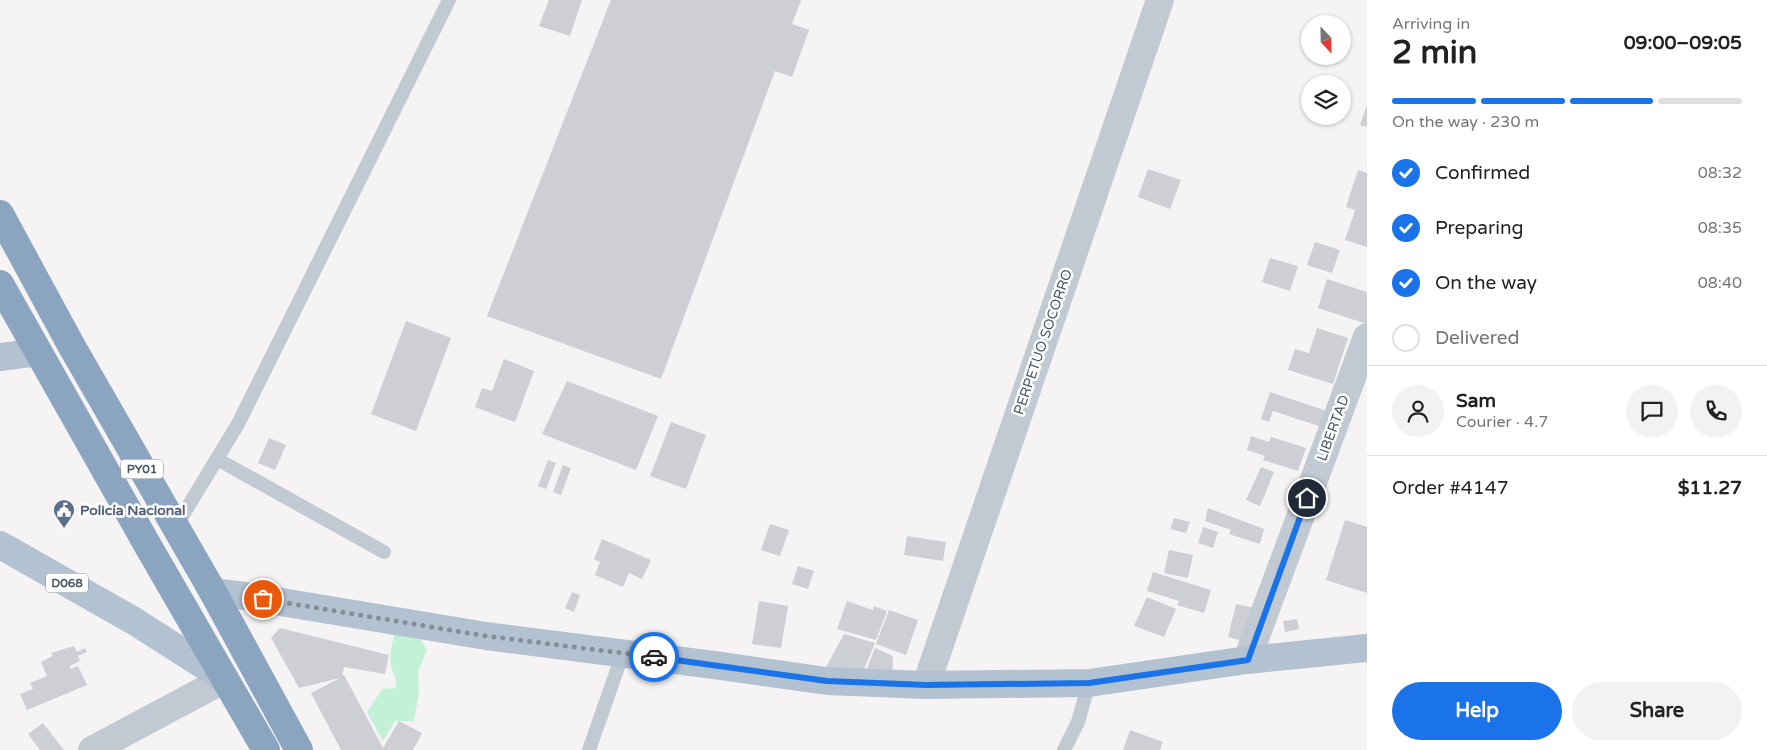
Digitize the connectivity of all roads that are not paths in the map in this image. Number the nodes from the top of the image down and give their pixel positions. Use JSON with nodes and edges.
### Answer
{"nodes":[{"id":1,"x":449,"y":0,"type":"edge"},
{"id":2,"x":1160,"y":0,"type":"edge"},
{"id":3,"x":0,"y":214,"type":"edge"},
{"id":4,"x":0,"y":284,"type":"edge"},
{"id":5,"x":1367,"y":337,"type":"edge"},
{"id":6,"x":71,"y":345,"type":"junction"},
{"id":7,"x":38,"y":352,"type":"junction"},
{"id":8,"x":0,"y":357,"type":"edge"},
{"id":9,"x":217,"y":459,"type":"junction"},
{"id":10,"x":176,"y":528,"type":"junction"},
{"id":11,"x":0,"y":544,"type":"edge"},
{"id":12,"x":384,"y":552,"type":"dead end"},
{"id":13,"x":213,"y":592,"type":"junction"},
{"id":14,"x":1367,"y":648,"type":"edge"},
{"id":15,"x":623,"y":653,"type":"junction"},
{"id":16,"x":1248,"y":660,"type":"junction"},
{"id":17,"x":225,"y":678,"type":"junction"},
{"id":18,"x":1089,"y":683,"type":"junction"},
{"id":19,"x":926,"y":685,"type":"junction"},
{"id":20,"x":92,"y":750,"type":"edge"},
{"id":21,"x":266,"y":750,"type":"edge"},
{"id":22,"x":299,"y":750,"type":"edge"},
{"id":23,"x":589,"y":750,"type":"edge"},
{"id":24,"x":1064,"y":750,"type":"edge"}],
"edges":[{"from":1,"to":9,"type":"lane"},
{"from":2,"to":19,"type":"street","name":"PERPETUO SOCORRO"},
{"from":3,"to":6,"type":"highway","number":"PY01"},
{"from":4,"to":7,"type":"highway","number":"PY01"},
{"from":5,"to":16,"type":"street","name":"LIBERTAD"},
{"from":6,"to":7,"type":"highway"},
{"from":6,"to":10,"type":"highway","number":"PY01"},
{"from":7,"to":8,"type":"main road"},
{"from":7,"to":17,"type":"highway","number":"PY01"},
{"from":9,"to":10,"type":"lane"},
{"from":9,"to":12,"type":"lane"},
{"from":10,"to":13,"type":"highway","number":"PY01"},
{"from":11,"to":17,"type":"main road","number":"D068"},
{"from":13,"to":15,"type":"main road"},
{"from":13,"to":22,"type":"highway","number":"PY01"},
{"from":14,"to":16,"type":"main road"},
{"from":15,"to":19,"type":"main road"},
{"from":15,"to":23,"type":"lane"},
{"from":16,"to":18,"type":"main road"},
{"from":17,"to":20,"type":"street"},
{"from":17,"to":21,"type":"highway","number":"PY01"},
{"from":18,"to":19,"type":"main road"},
{"from":18,"to":24,"type":"lane"}]}
